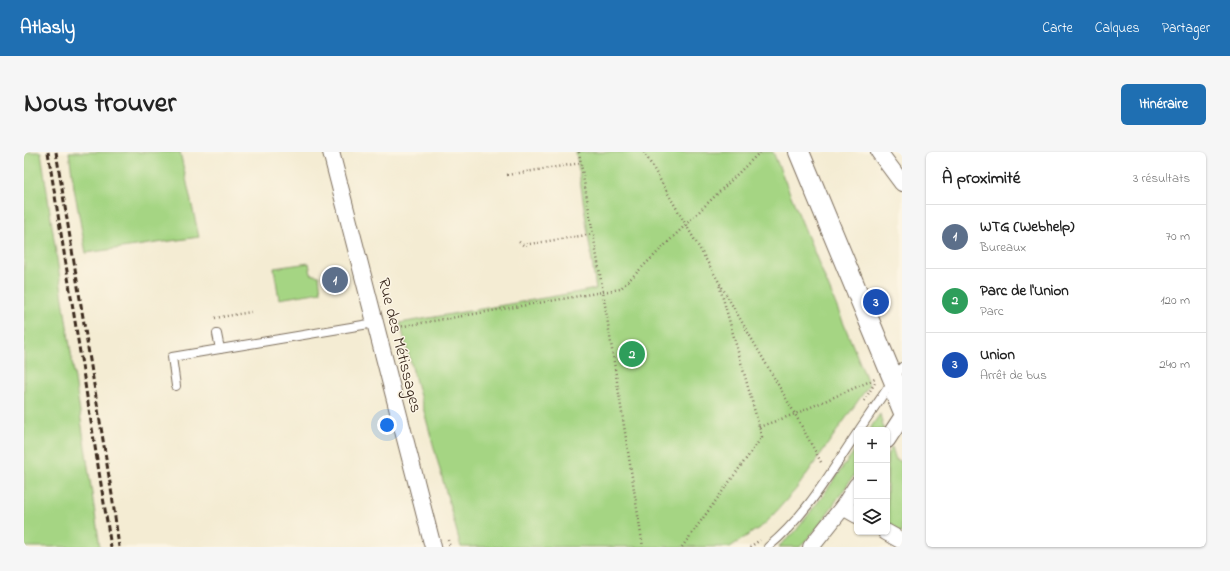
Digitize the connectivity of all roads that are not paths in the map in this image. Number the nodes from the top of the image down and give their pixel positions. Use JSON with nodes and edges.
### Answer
{"nodes":[{"id":1,"x":331,"y":152,"type":"edge"},
{"id":2,"x":799,"y":152,"type":"edge"},
{"id":3,"x":879,"y":152,"type":"edge"},
{"id":4,"x":902,"y":183,"type":"edge"},
{"id":5,"x":375,"y":322,"type":"junction"},
{"id":6,"x":217,"y":334,"type":"dead end"},
{"id":7,"x":220,"y":349,"type":"junction"},
{"id":8,"x":176,"y":386,"type":"dead end"},
{"id":9,"x":897,"y":396,"type":"edge"},
{"id":10,"x":862,"y":427,"type":"edge"},
{"id":11,"x":890,"y":427,"type":"edge"},
{"id":12,"x":854,"y":437,"type":"edge"},
{"id":13,"x":854,"y":490,"type":"edge"},
{"id":14,"x":843,"y":507,"type":"junction"},
{"id":15,"x":854,"y":513,"type":"edge"},
{"id":16,"x":890,"y":534,"type":"edge"},
{"id":17,"x":902,"y":541,"type":"edge"},
{"id":18,"x":433,"y":547,"type":"edge"},
{"id":19,"x":768,"y":547,"type":"edge"},
{"id":20,"x":811,"y":547,"type":"edge"}],
"edges":[{"from":1,"to":5,"type":"street","name":"Rue des Métissages"},
{"from":2,"to":9,"type":"street"},
{"from":3,"to":4,"type":"street"},
{"from":5,"to":7,"type":"lane"},
{"from":5,"to":18,"type":"street","name":"Rue des Métissages"},
{"from":6,"to":7,"type":"lane"},
{"from":7,"to":8,"type":"lane"},
{"from":9,"to":10,"type":"lane"},
{"from":9,"to":11,"type":"street"},
{"from":12,"to":19,"type":"lane"},
{"from":13,"to":14,"type":"street"},
{"from":14,"to":15,"type":"street"},
{"from":14,"to":20,"type":"street"},
{"from":16,"to":17,"type":"street"}]}
